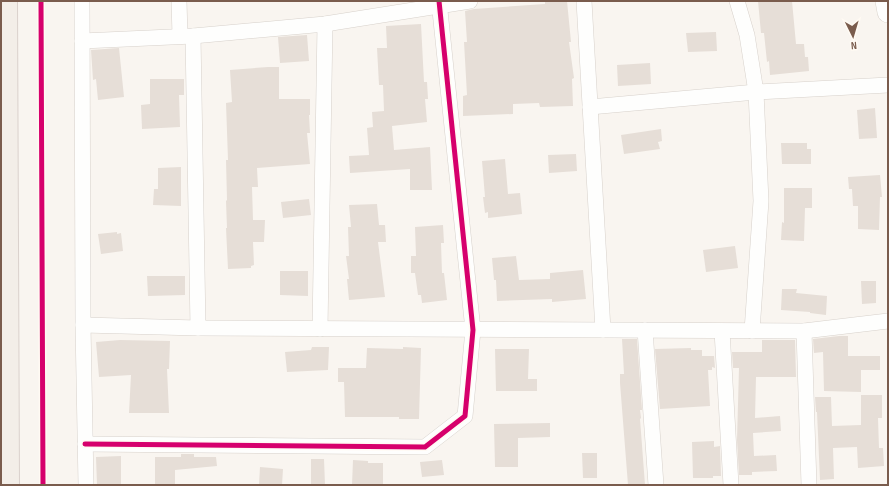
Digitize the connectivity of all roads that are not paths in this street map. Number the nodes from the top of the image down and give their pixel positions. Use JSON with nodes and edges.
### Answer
{"nodes":[{"id":1,"x":6,"y":1,"type":"edge"},
{"id":2,"x":82,"y":1,"type":"edge"},
{"id":3,"x":179,"y":1,"type":"edge"},
{"id":4,"x":470,"y":1,"type":"edge"},
{"id":5,"x":584,"y":1,"type":"edge"},
{"id":6,"x":737,"y":1,"type":"edge"},
{"id":7,"x":886,"y":1,"type":"edge"},
{"id":8,"x":439,"y":3,"type":"edge"},
{"id":9,"x":888,"y":12,"type":"edge"},
{"id":10,"x":325,"y":24,"type":"junction"},
{"id":11,"x":187,"y":36,"type":"junction"},
{"id":12,"x":82,"y":41,"type":"junction"},
{"id":13,"x":888,"y":85,"type":"edge"},
{"id":14,"x":756,"y":92,"type":"junction"},
{"id":15,"x":590,"y":107,"type":"junction"},
{"id":16,"x":888,"y":320,"type":"edge"},
{"id":17,"x":83,"y":325,"type":"junction"},
{"id":18,"x":198,"y":328,"type":"junction"},
{"id":19,"x":320,"y":329,"type":"junction"},
{"id":20,"x":473,"y":330,"type":"junction"},
{"id":21,"x":603,"y":330,"type":"junction"},
{"id":22,"x":645,"y":330,"type":"junction"},
{"id":23,"x":722,"y":331,"type":"junction"},
{"id":24,"x":752,"y":331,"type":"junction"},
{"id":25,"x":804,"y":331,"type":"junction"},
{"id":26,"x":85,"y":444,"type":"junction"},
{"id":27,"x":8,"y":485,"type":"edge"},
{"id":28,"x":86,"y":485,"type":"edge"},
{"id":29,"x":656,"y":485,"type":"edge"},
{"id":30,"x":731,"y":485,"type":"edge"},
{"id":31,"x":809,"y":485,"type":"edge"}],
"edges":[{"from":1,"to":27,"type":"main road"},
{"from":2,"to":12,"type":"street"},
{"from":3,"to":11,"type":"street"},
{"from":4,"to":8,"type":"street"},
{"from":5,"to":15,"type":"street"},
{"from":6,"to":14,"type":"street"},
{"from":7,"to":9,"type":"street"},
{"from":8,"to":10,"type":"street"},
{"from":8,"to":20,"type":"street"},
{"from":10,"to":11,"type":"street"},
{"from":10,"to":19,"type":"street"},
{"from":11,"to":12,"type":"street"},
{"from":11,"to":18,"type":"street"},
{"from":12,"to":17,"type":"street"},
{"from":13,"to":14,"type":"street"},
{"from":14,"to":15,"type":"street"},
{"from":14,"to":24,"type":"street"},
{"from":15,"to":21,"type":"street"},
{"from":16,"to":25,"type":"street"},
{"from":17,"to":18,"type":"street"},
{"from":17,"to":26,"type":"street"},
{"from":18,"to":19,"type":"street"},
{"from":19,"to":20,"type":"street"},
{"from":20,"to":21,"type":"street"},
{"from":20,"to":26,"type":"street"},
{"from":21,"to":22,"type":"street"},
{"from":22,"to":23,"type":"street"},
{"from":22,"to":29,"type":"street"},
{"from":23,"to":24,"type":"street"},
{"from":23,"to":30,"type":"street"},
{"from":24,"to":25,"type":"street"},
{"from":25,"to":31,"type":"street"},
{"from":26,"to":28,"type":"street"}]}
